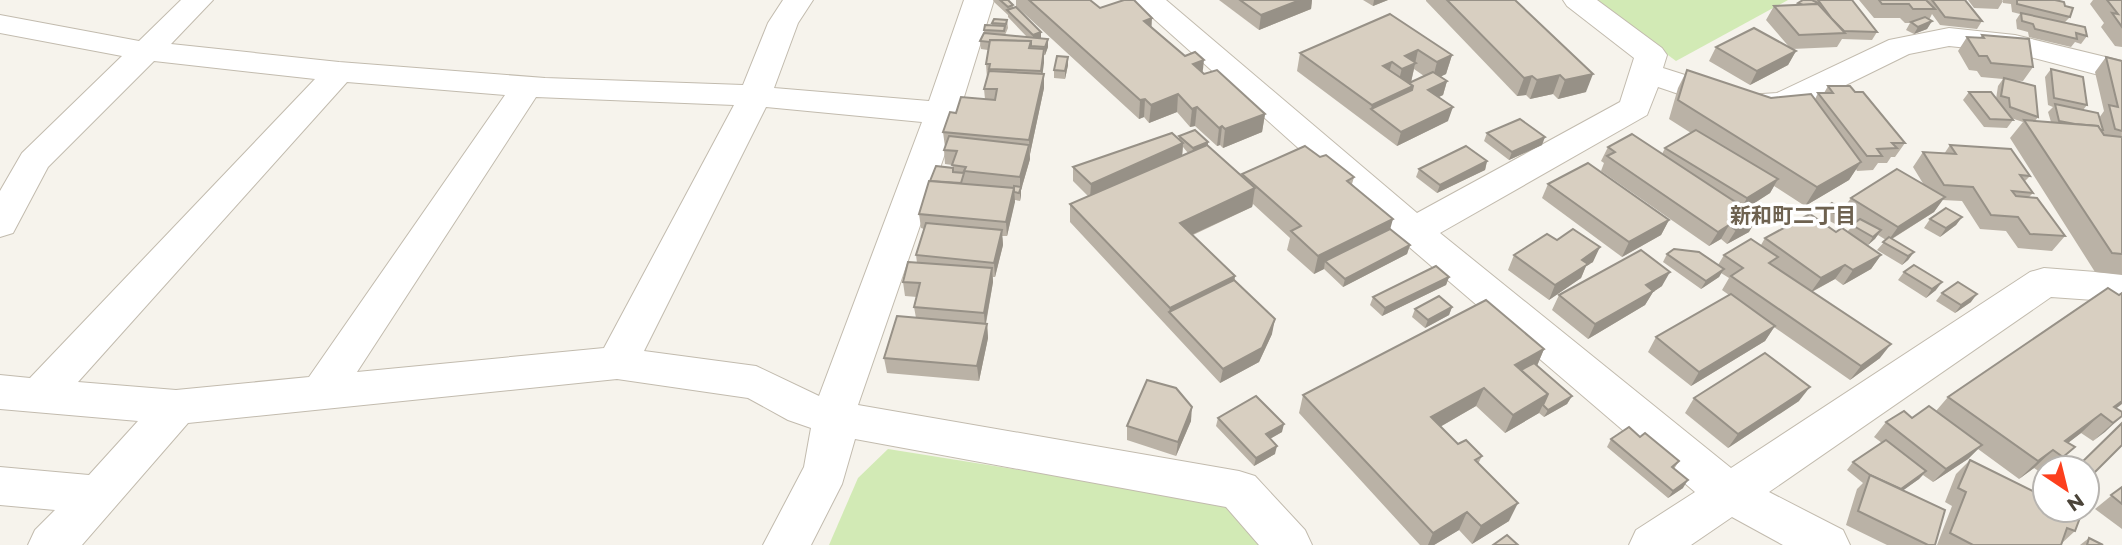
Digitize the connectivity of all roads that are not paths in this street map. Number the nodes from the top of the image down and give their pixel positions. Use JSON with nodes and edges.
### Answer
{"nodes":[{"id":1,"x":10,"y":0,"type":"edge"},
{"id":2,"x":198,"y":0,"type":"edge"},
{"id":3,"x":798,"y":0,"type":"edge"},
{"id":4,"x":979,"y":0,"type":"edge"},
{"id":5,"x":1147,"y":0,"type":"edge"},
{"id":6,"x":1578,"y":0,"type":"edge"},
{"id":7,"x":0,"y":6,"type":"edge"},
{"id":8,"x":0,"y":24,"type":"edge"},
{"id":9,"x":144,"y":51,"type":"junction"},
{"id":10,"x":2122,"y":71,"type":"edge"},
{"id":11,"x":338,"y":72,"type":"junction"},
{"id":12,"x":1646,"y":73,"type":"junction"},
{"id":13,"x":527,"y":86,"type":"junction"},
{"id":14,"x":755,"y":96,"type":"junction"},
{"id":15,"x":942,"y":113,"type":"junction"},
{"id":16,"x":0,"y":224,"type":"edge"},
{"id":17,"x":1414,"y":232,"type":"junction"},
{"id":18,"x":2122,"y":288,"type":"edge"},
{"id":19,"x":617,"y":363,"type":"junction"},
{"id":20,"x":321,"y":393,"type":"junction"},
{"id":21,"x":19,"y":394,"type":"edge"},
{"id":22,"x":176,"y":407,"type":"junction"},
{"id":23,"x":832,"y":418,"type":"junction"},
{"id":24,"x":0,"y":485,"type":"edge"},
{"id":25,"x":1729,"y":493,"type":"junction"},
{"id":26,"x":99,"y":495,"type":"junction"},
{"id":27,"x":52,"y":545,"type":"edge"},
{"id":28,"x":787,"y":545,"type":"edge"},
{"id":29,"x":1288,"y":545,"type":"edge"},
{"id":30,"x":1653,"y":545,"type":"edge"},
{"id":31,"x":1826,"y":545,"type":"edge"}],
"edges":[{"from":1,"to":7,"type":"street"},
{"from":2,"to":9,"type":"street"},
{"from":3,"to":14,"type":"street"},
{"from":4,"to":15,"type":"street"},
{"from":5,"to":17,"type":"street"},
{"from":6,"to":12,"type":"street"},
{"from":8,"to":9,"type":"street"},
{"from":9,"to":11,"type":"street"},
{"from":9,"to":16,"type":"street"},
{"from":10,"to":12,"type":"street"},
{"from":11,"to":13,"type":"street"},
{"from":11,"to":21,"type":"street"},
{"from":12,"to":17,"type":"street"},
{"from":13,"to":14,"type":"street"},
{"from":13,"to":20,"type":"street"},
{"from":14,"to":15,"type":"street"},
{"from":14,"to":19,"type":"street"},
{"from":15,"to":23,"type":"street"},
{"from":17,"to":25,"type":"street"},
{"from":18,"to":25,"type":"street"},
{"from":19,"to":20,"type":"street"},
{"from":19,"to":23,"type":"street"},
{"from":20,"to":22,"type":"street"},
{"from":21,"to":22,"type":"street"},
{"from":22,"to":26,"type":"street"},
{"from":23,"to":28,"type":"street"},
{"from":23,"to":29,"type":"street"},
{"from":24,"to":26,"type":"street"},
{"from":25,"to":30,"type":"street"},
{"from":25,"to":31,"type":"street"},
{"from":26,"to":27,"type":"street"}]}
